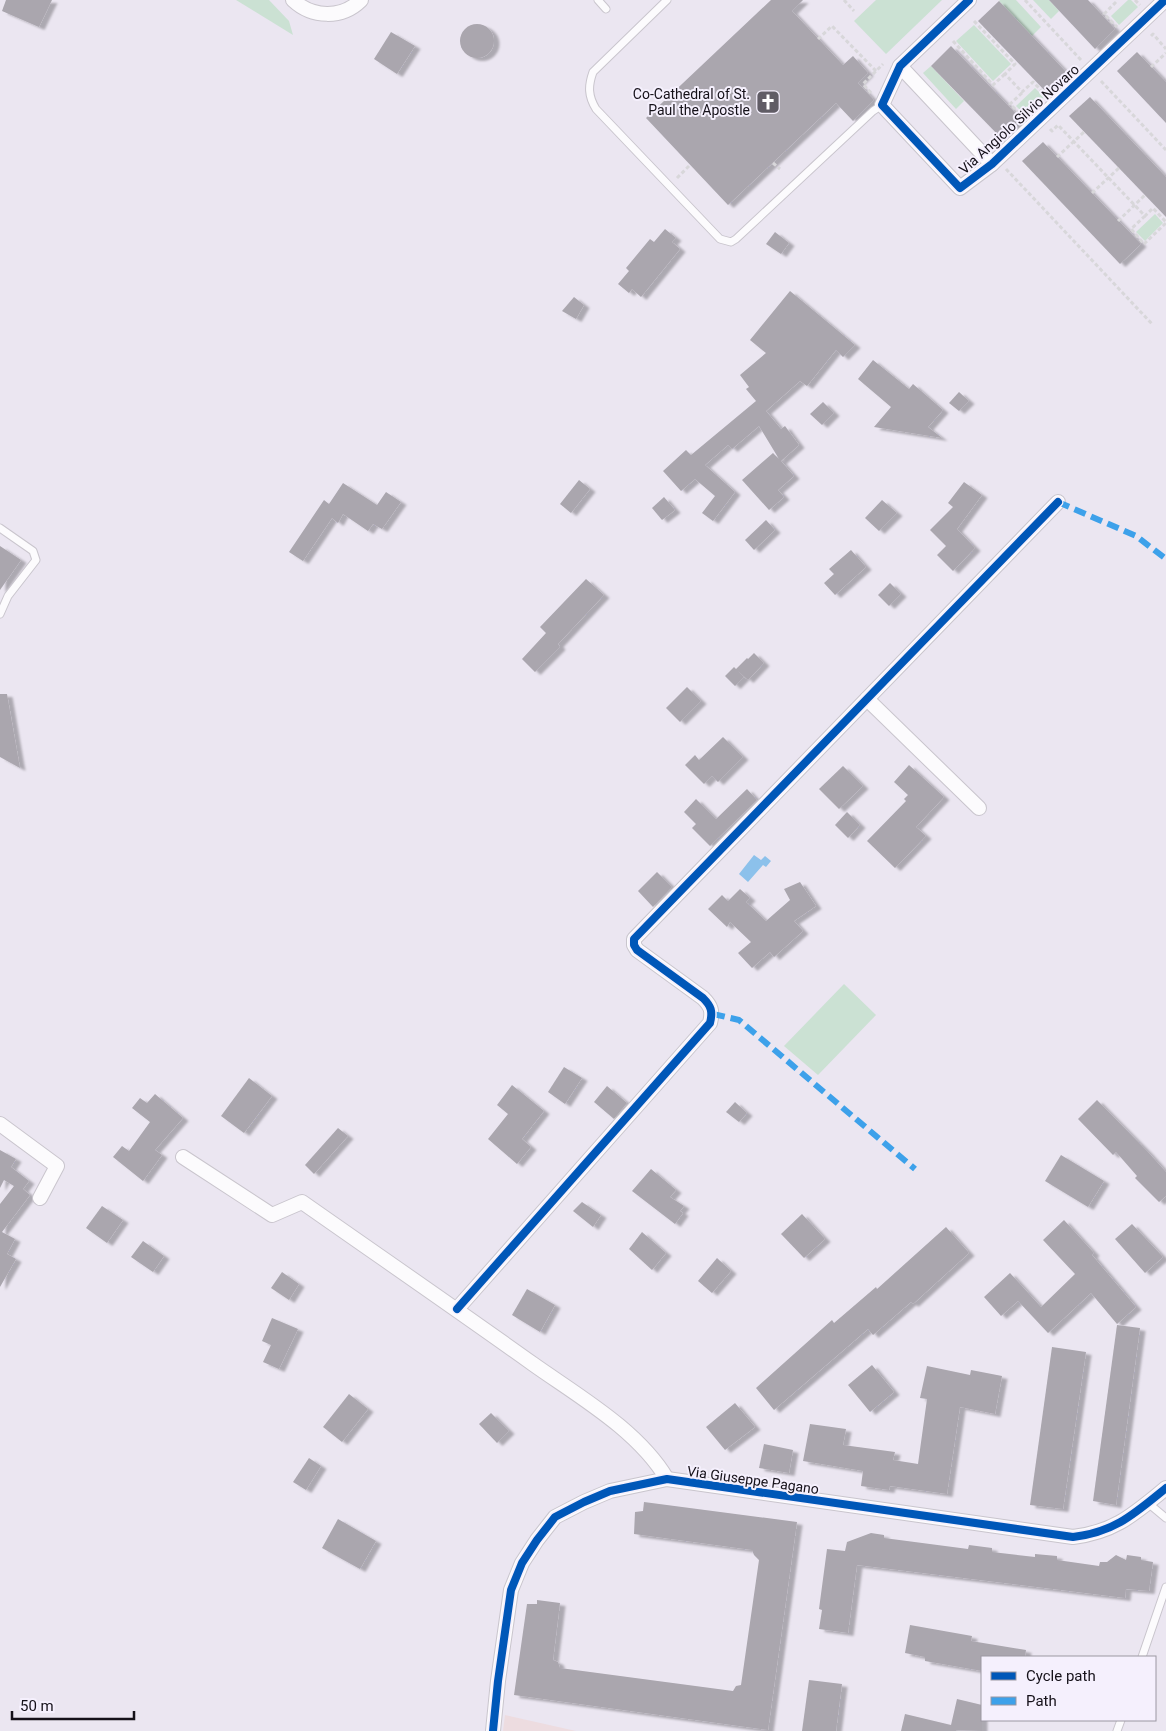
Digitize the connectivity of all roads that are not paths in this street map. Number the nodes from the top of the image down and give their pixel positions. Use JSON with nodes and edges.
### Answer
{"nodes":[{"id":1,"x":293,"y":0,"type":"edge"},
{"id":2,"x":361,"y":0,"type":"edge"},
{"id":3,"x":598,"y":0,"type":"edge"},
{"id":4,"x":667,"y":0,"type":"edge"},
{"id":5,"x":970,"y":0,"type":"edge"},
{"id":6,"x":1165,"y":0,"type":"edge"},
{"id":7,"x":606,"y":9,"type":"dead end"},
{"id":8,"x":894,"y":63,"type":"junction"},
{"id":9,"x":882,"y":105,"type":"junction"},
{"id":10,"x":996,"y":164,"type":"junction"},
{"id":11,"x":1058,"y":502,"type":"dead end"},
{"id":12,"x":0,"y":528,"type":"edge"},
{"id":13,"x":0,"y":614,"type":"edge"},
{"id":14,"x":866,"y":699,"type":"junction"},
{"id":15,"x":979,"y":808,"type":"dead end"},
{"id":16,"x":0,"y":1124,"type":"edge"},
{"id":17,"x":184,"y":1156,"type":"dead end"},
{"id":18,"x":40,"y":1198,"type":"dead end"},
{"id":19,"x":457,"y":1309,"type":"junction"},
{"id":20,"x":667,"y":1479,"type":"junction"},
{"id":21,"x":1166,"y":1488,"type":"edge"},
{"id":22,"x":1148,"y":1503,"type":"junction"},
{"id":23,"x":1166,"y":1518,"type":"edge"},
{"id":24,"x":1166,"y":1587,"type":"edge"},
{"id":25,"x":1142,"y":1656,"type":"edge"},
{"id":26,"x":493,"y":1731,"type":"edge"}],
"edges":[{"from":1,"to":2,"type":"street"},
{"from":3,"to":7,"type":"lane"},
{"from":4,"to":9,"type":"lane"},
{"from":5,"to":8,"type":"street"},
{"from":6,"to":10,"type":"street","name":"Via Angiolo Silvio Novaro"},
{"from":8,"to":9,"type":"street"},
{"from":8,"to":10,"type":"street","name":"Via Angiolo Silvio Novaro"},
{"from":9,"to":10,"type":"street","name":"Via Angiolo Silvio Novaro"},
{"from":11,"to":14,"type":"street"},
{"from":12,"to":13,"type":"lane"},
{"from":14,"to":15,"type":"street"},
{"from":14,"to":19,"type":"street"},
{"from":16,"to":18,"type":"street"},
{"from":17,"to":19,"type":"street"},
{"from":19,"to":20,"type":"street"},
{"from":20,"to":22,"type":"street","name":"Via Giuseppe Pagano"},
{"from":20,"to":26,"type":"street","name":"Via Giuseppe Pagano"},
{"from":21,"to":22,"type":"street","name":"Via Giuseppe Pagano"},
{"from":22,"to":23,"type":"lane"},
{"from":24,"to":25,"type":"lane"}]}
